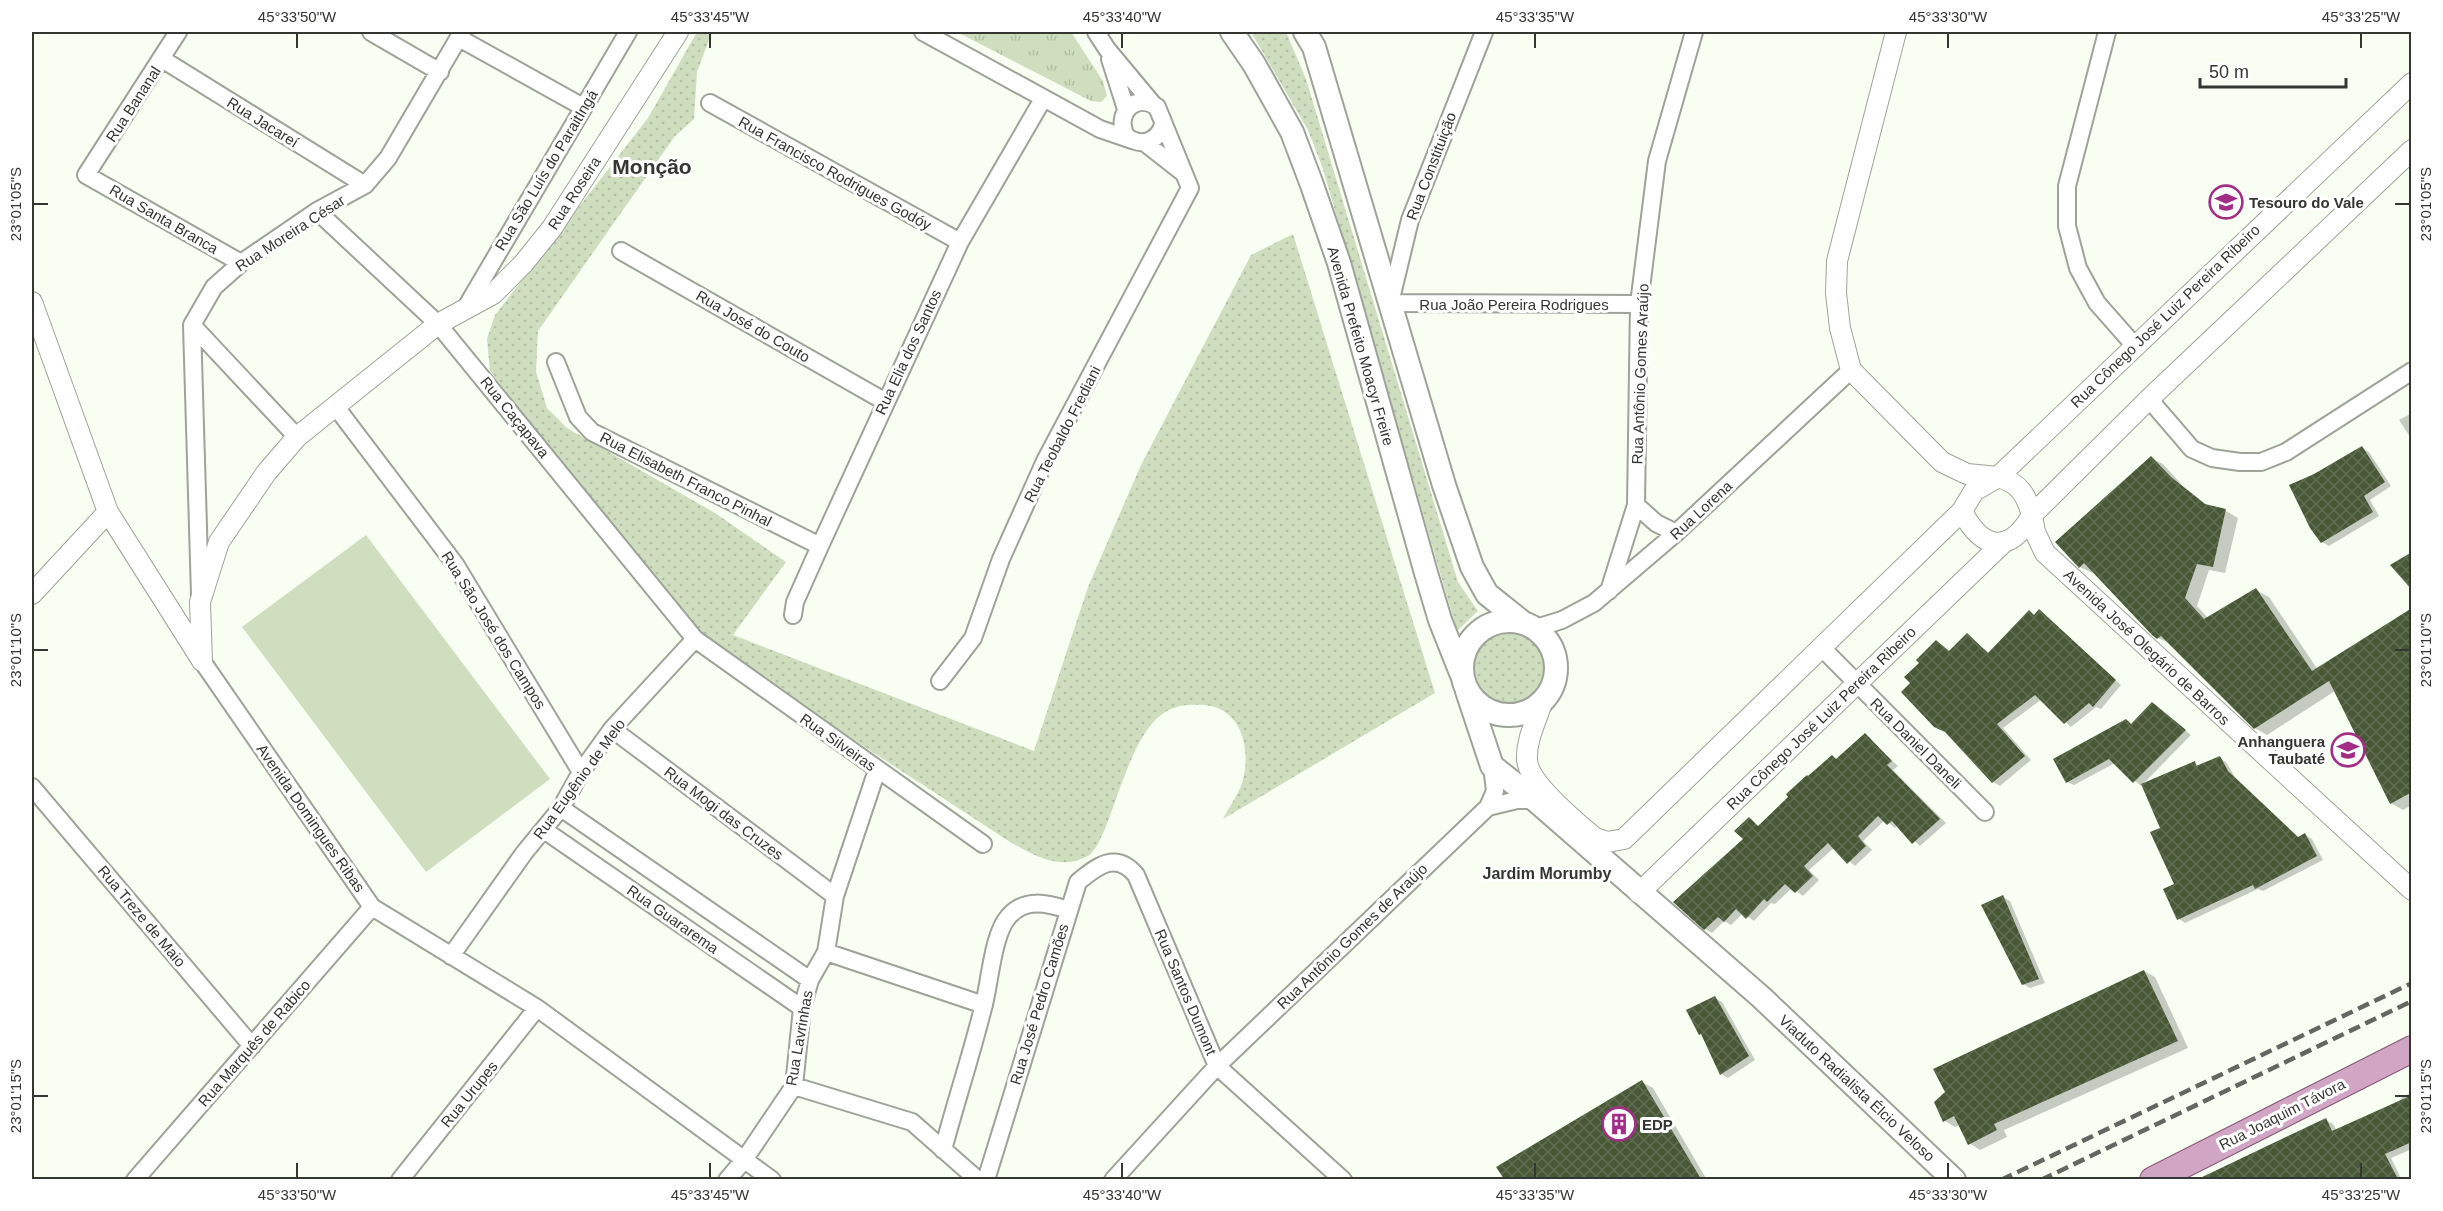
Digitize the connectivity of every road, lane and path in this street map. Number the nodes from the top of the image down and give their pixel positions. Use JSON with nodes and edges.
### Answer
{"nodes":[{"id":1,"x":178,"y":32,"type":"edge"},
{"id":2,"x":371,"y":32,"type":"edge"},
{"id":3,"x":628,"y":32,"type":"edge"},
{"id":4,"x":678,"y":32,"type":"edge"},
{"id":5,"x":922,"y":32,"type":"edge"},
{"id":6,"x":1096,"y":32,"type":"edge"},
{"id":7,"x":1232,"y":32,"type":"edge"},
{"id":8,"x":1305,"y":32,"type":"edge"},
{"id":9,"x":1484,"y":32,"type":"edge"},
{"id":10,"x":1694,"y":32,"type":"edge"},
{"id":11,"x":1896,"y":32,"type":"edge"},
{"id":12,"x":2107,"y":32,"type":"edge"},
{"id":13,"x":461,"y":34,"type":"edge"},
{"id":14,"x":1107,"y":49,"type":"junction"},
{"id":15,"x":162,"y":59,"type":"junction"},
{"id":16,"x":440,"y":72,"type":"junction"},
{"id":17,"x":2412,"y":83,"type":"edge"},
{"id":18,"x":1043,"y":99,"type":"junction"},
{"id":19,"x":710,"y":103,"type":"dead end"},
{"id":20,"x":1152,"y":103,"type":"junction"},
{"id":21,"x":584,"y":107,"type":"junction"},
{"id":22,"x":1124,"y":112,"type":"junction"},
{"id":23,"x":1084,"y":118,"type":"junction"},
{"id":24,"x":1163,"y":125,"type":"junction"},
{"id":25,"x":1138,"y":141,"type":"junction"},
{"id":26,"x":2412,"y":150,"type":"edge"},
{"id":27,"x":87,"y":175,"type":"joint"},
{"id":28,"x":1187,"y":181,"type":"junction"},
{"id":29,"x":365,"y":185,"type":"junction"},
{"id":30,"x":317,"y":211,"type":"junction"},
{"id":31,"x":960,"y":242,"type":"junction"},
{"id":32,"x":621,"y":251,"type":"dead end"},
{"id":33,"x":241,"y":263,"type":"junction"},
{"id":34,"x":32,"y":302,"type":"edge"},
{"id":35,"x":1390,"y":303,"type":"junction"},
{"id":36,"x":1639,"y":304,"type":"junction"},
{"id":37,"x":465,"y":309,"type":"junction"},
{"id":38,"x":438,"y":324,"type":"junction"},
{"id":39,"x":192,"y":325,"type":"junction"},
{"id":40,"x":2134,"y":345,"type":"junction"},
{"id":41,"x":556,"y":362,"type":"dead end"},
{"id":42,"x":1851,"y":370,"type":"junction"},
{"id":43,"x":2412,"y":371,"type":"edge"},
{"id":44,"x":2149,"y":399,"type":"junction"},
{"id":45,"x":884,"y":401,"type":"junction"},
{"id":46,"x":336,"y":406,"type":"junction"},
{"id":47,"x":297,"y":437,"type":"junction"},
{"id":48,"x":1998,"y":477,"type":"junction"},
{"id":49,"x":1636,"y":506,"type":"junction"},
{"id":50,"x":1962,"y":511,"type":"junction"},
{"id":51,"x":108,"y":512,"type":"junction"},
{"id":52,"x":2032,"y":515,"type":"junction"},
{"id":53,"x":1676,"y":533,"type":"junction"},
{"id":54,"x":2003,"y":543,"type":"junction"},
{"id":55,"x":819,"y":546,"type":"junction"},
{"id":56,"x":1609,"y":591,"type":"junction"},
{"id":57,"x":32,"y":594,"type":"edge"},
{"id":58,"x":200,"y":602,"type":"junction"},
{"id":59,"x":793,"y":615,"type":"dead end"},
{"id":60,"x":1529,"y":625,"type":"junction"},
{"id":61,"x":695,"y":639,"type":"junction"},
{"id":62,"x":1822,"y":648,"type":"junction"},
{"id":63,"x":202,"y":661,"type":"junction"},
{"id":64,"x":940,"y":681,"type":"dead end"},
{"id":65,"x":1464,"y":682,"type":"junction"},
{"id":66,"x":1856,"y":684,"type":"junction"},
{"id":67,"x":1542,"y":702,"type":"junction"},
{"id":68,"x":612,"y":729,"type":"junction"},
{"id":69,"x":1492,"y":766,"type":"junction"},
{"id":70,"x":878,"y":770,"type":"junction"},
{"id":71,"x":581,"y":772,"type":"junction"},
{"id":72,"x":32,"y":787,"type":"edge"},
{"id":73,"x":1535,"y":800,"type":"junction"},
{"id":74,"x":1488,"y":807,"type":"junction"},
{"id":75,"x":561,"y":808,"type":"junction"},
{"id":76,"x":1985,"y":812,"type":"dead end"},
{"id":77,"x":544,"y":830,"type":"junction"},
{"id":78,"x":983,"y":844,"type":"dead end"},
{"id":79,"x":1127,"y":864,"type":"joint"},
{"id":80,"x":2412,"y":890,"type":"edge"},
{"id":81,"x":1639,"y":893,"type":"junction"},
{"id":82,"x":835,"y":896,"type":"junction"},
{"id":83,"x":372,"y":907,"type":"junction"},
{"id":84,"x":1068,"y":910,"type":"junction"},
{"id":85,"x":826,"y":952,"type":"junction"},
{"id":86,"x":451,"y":956,"type":"junction"},
{"id":87,"x":810,"y":980,"type":"junction"},
{"id":88,"x":984,"y":1005,"type":"junction"},
{"id":89,"x":537,"y":1008,"type":"junction"},
{"id":90,"x":802,"y":1008,"type":"junction"},
{"id":91,"x":252,"y":1046,"type":"junction"},
{"id":92,"x":2412,"y":1048,"type":"edge"},
{"id":93,"x":1217,"y":1066,"type":"junction"},
{"id":94,"x":794,"y":1086,"type":"junction"},
{"id":95,"x":943,"y":1150,"type":"junction"},
{"id":96,"x":744,"y":1160,"type":"junction"},
{"id":97,"x":135,"y":1179,"type":"edge"},
{"id":98,"x":400,"y":1179,"type":"edge"},
{"id":99,"x":727,"y":1179,"type":"edge"},
{"id":100,"x":772,"y":1179,"type":"edge"},
{"id":101,"x":978,"y":1179,"type":"edge"},
{"id":102,"x":986,"y":1179,"type":"edge"},
{"id":103,"x":1113,"y":1179,"type":"edge"},
{"id":104,"x":1343,"y":1179,"type":"edge"},
{"id":105,"x":1954,"y":1179,"type":"edge"},
{"id":106,"x":2153,"y":1179,"type":"edge"}],
"edges":[{"from":1,"to":15,"type":"street","name":"Rua Bananal"},
{"from":2,"to":16,"type":"street"},
{"from":3,"to":21,"type":"street","name":"Rua São Luís do ParaitIngá"},
{"from":4,"to":37,"type":"street","name":"Rua Roseira"},
{"from":5,"to":18,"type":"street"},
{"from":6,"to":14,"type":"street"},
{"from":7,"to":65,"type":"main road","name":"Avenida Prefeito Moacyr Freire"},
{"from":8,"to":35,"type":"main road"},
{"from":9,"to":35,"type":"street","name":"Rua Constituição"},
{"from":10,"to":36,"type":"street","name":"Rua Antônio Gomes Araújo"},
{"from":11,"to":42,"type":"street"},
{"from":12,"to":40,"type":"street"},
{"from":13,"to":16,"type":"street","name":"Rua Moreira César"},
{"from":13,"to":21,"type":"street"},
{"from":14,"to":20,"type":"street"},
{"from":14,"to":22,"type":"street"},
{"from":15,"to":27,"type":"street","name":"Rua Bananal"},
{"from":15,"to":29,"type":"street","name":"Rua Jacareí"},
{"from":16,"to":29,"type":"street","name":"Rua Moreira César"},
{"from":17,"to":40,"type":"street","name":"Rua Cônego José Luiz Pereira Ribeiro"},
{"from":18,"to":23,"type":"street"},
{"from":18,"to":31,"type":"street","name":"Rua Elia dos Santos"},
{"from":19,"to":31,"type":"street","name":"Rua Francisco Rodrigues Godóy"},
{"from":20,"to":22,"type":"street"},
{"from":20,"to":24,"type":"street"},
{"from":21,"to":37,"type":"street","name":"Rua São Luís do ParaitIngá"},
{"from":22,"to":23,"type":"street"},
{"from":22,"to":25,"type":"street"},
{"from":23,"to":25,"type":"street"},
{"from":24,"to":25,"type":"street"},
{"from":24,"to":28,"type":"street"},
{"from":25,"to":28,"type":"street"},
{"from":26,"to":44,"type":"street","name":"Rua Cônego José Luiz Pereira Ribeiro"},
{"from":27,"to":33,"type":"street","name":"Rua Santa Branca"},
{"from":28,"to":64,"type":"street","name":"Rua Teobaldo Frediani"},
{"from":29,"to":30,"type":"street","name":"Rua Moreira César"},
{"from":30,"to":33,"type":"street","name":"Rua Moreira César"},
{"from":30,"to":38,"type":"street","name":"Rua Caçapava"},
{"from":31,"to":45,"type":"street","name":"Rua Elia dos Santos"},
{"from":32,"to":45,"type":"street","name":"Rua José do Couto"},
{"from":33,"to":39,"type":"street","name":"Rua Moreira César"},
{"from":34,"to":51,"type":"street","name":"Avenida Domingues Ribas"},
{"from":35,"to":36,"type":"street","name":"Rua João Pereira Rodrigues"},
{"from":35,"to":60,"type":"main road"},
{"from":36,"to":49,"type":"street","name":"Rua Antônio Gomes Araújo"},
{"from":37,"to":38,"type":"street","name":"Rua Roseira"},
{"from":38,"to":46,"type":"street"},
{"from":38,"to":61,"type":"street","name":"Rua Caçapava"},
{"from":39,"to":47,"type":"street"},
{"from":39,"to":58,"type":"street"},
{"from":40,"to":48,"type":"street","name":"Rua Cônego José Luiz Pereira Ribeiro"},
{"from":41,"to":55,"type":"street","name":"Rua Elisabeth Franco Pinhal"},
{"from":42,"to":48,"type":"street"},
{"from":42,"to":53,"type":"street","name":"Rua Lorena"},
{"from":43,"to":44,"type":"street"},
{"from":44,"to":52,"type":"street","name":"Rua Cônego José Luiz Pereira Ribeiro"},
{"from":45,"to":55,"type":"street","name":"Rua Elia dos Santos"},
{"from":46,"to":47,"type":"street"},
{"from":46,"to":71,"type":"street","name":"Rua São José dos Campos"},
{"from":47,"to":58,"type":"street"},
{"from":48,"to":50,"type":"street","name":"Rua Cônego José Luiz Pereira Ribeiro"},
{"from":48,"to":52,"type":"street"},
{"from":49,"to":53,"type":"street"},
{"from":49,"to":56,"type":"street","name":"Rua Antônio Gomes Araújo"},
{"from":50,"to":54,"type":"street"},
{"from":50,"to":62,"type":"street","name":"Rua Cônego José Luiz Pereira Ribeiro"},
{"from":51,"to":57,"type":"street"},
{"from":51,"to":63,"type":"street","name":"Avenida Domingues Ribas"},
{"from":52,"to":54,"type":"street","name":"Rua Cônego José Luiz Pereira Ribeiro"},
{"from":52,"to":80,"type":"street","name":"Avenida José Olegário de Barros"},
{"from":53,"to":56,"type":"street","name":"Rua Lorena"},
{"from":54,"to":66,"type":"street","name":"Rua Cônego José Luiz Pereira Ribeiro"},
{"from":55,"to":59,"type":"street","name":"Rua Elia dos Santos"},
{"from":56,"to":60,"type":"street","name":"Rua Lorena"},
{"from":58,"to":63,"type":"street"},
{"from":60,"to":65,"type":"main road"},
{"from":60,"to":67,"type":"main road"},
{"from":61,"to":68,"type":"street","name":"Rua Eugênio de Melo"},
{"from":61,"to":70,"type":"street","name":"Rua Silveiras"},
{"from":62,"to":66,"type":"street","name":"Rua Daniel Daneli"},
{"from":62,"to":67,"type":"street","name":"Rua Cônego José Luiz Pereira Ribeiro"},
{"from":63,"to":83,"type":"street","name":"Avenida Domingues Ribas"},
{"from":65,"to":67,"type":"main road","name":"Avenida Prefeito Moacyr Freire"},
{"from":65,"to":69,"type":"main road","name":"Avenida Prefeito Moacyr Freire"},
{"from":66,"to":76,"type":"street","name":"Rua Daniel Daneli"},
{"from":66,"to":81,"type":"street","name":"Rua Cônego José Luiz Pereira Ribeiro"},
{"from":68,"to":71,"type":"street","name":"Rua Eugênio de Melo"},
{"from":68,"to":82,"type":"street","name":"Rua Mogi das Cruzes"},
{"from":69,"to":73,"type":"main road"},
{"from":69,"to":74,"type":"street"},
{"from":70,"to":78,"type":"street","name":"Rua Silveiras"},
{"from":70,"to":82,"type":"street","name":"Rua Lavrinhas"},
{"from":71,"to":75,"type":"street","name":"Rua Eugênio de Melo"},
{"from":72,"to":91,"type":"street","name":"Rua Treze de Maio"},
{"from":73,"to":74,"type":"street"},
{"from":73,"to":81,"type":"main road","name":"Viaduto Radialista Élcio Veloso"},
{"from":74,"to":93,"type":"street","name":"Rua Antônio Gomes de Araújo"},
{"from":75,"to":77,"type":"street","name":"Rua Eugênio de Melo"},
{"from":75,"to":87,"type":"street","name":"Rua Guararema"},
{"from":77,"to":86,"type":"street","name":"Rua Eugênio de Melo"},
{"from":77,"to":90,"type":"street","name":"Rua Guararema"},
{"from":79,"to":84,"type":"street","name":"Rua José Pedro Camões"},
{"from":79,"to":93,"type":"street","name":"Rua Santos Dumont"},
{"from":81,"to":105,"type":"main road","name":"Viaduto Radialista Élcio Veloso"},
{"from":82,"to":85,"type":"street","name":"Rua Lavrinhas"},
{"from":83,"to":86,"type":"street","name":"Avenida Domingues Ribas"},
{"from":83,"to":91,"type":"street","name":"Rua Marquês de Rabico"},
{"from":84,"to":88,"type":"street"},
{"from":84,"to":102,"type":"street","name":"Rua José Pedro Camões"},
{"from":85,"to":87,"type":"street","name":"Rua Lavrinhas"},
{"from":85,"to":88,"type":"street"},
{"from":86,"to":89,"type":"street","name":"Avenida Domingues Ribas"},
{"from":87,"to":90,"type":"street","name":"Rua Lavrinhas"},
{"from":88,"to":95,"type":"street"},
{"from":89,"to":96,"type":"street","name":"Avenida Domingues Ribas"},
{"from":89,"to":98,"type":"street","name":"Rua Urupes"},
{"from":90,"to":94,"type":"street","name":"Rua Lavrinhas"},
{"from":91,"to":97,"type":"street","name":"Rua Marquês de Rabico"},
{"from":92,"to":106,"type":"main road","name":"Rua Joaquim Távora"},
{"from":93,"to":103,"type":"street","name":"Rua Antônio Gomes de Araújo"},
{"from":93,"to":104,"type":"street","name":"Rua Santos Dumont"},
{"from":94,"to":95,"type":"street"},
{"from":94,"to":96,"type":"street","name":"Rua Lavrinhas"},
{"from":95,"to":101,"type":"street"},
{"from":96,"to":99,"type":"street","name":"Rua Lavrinhas"},
{"from":96,"to":100,"type":"street","name":"Avenida Domingues Ribas"}]}
